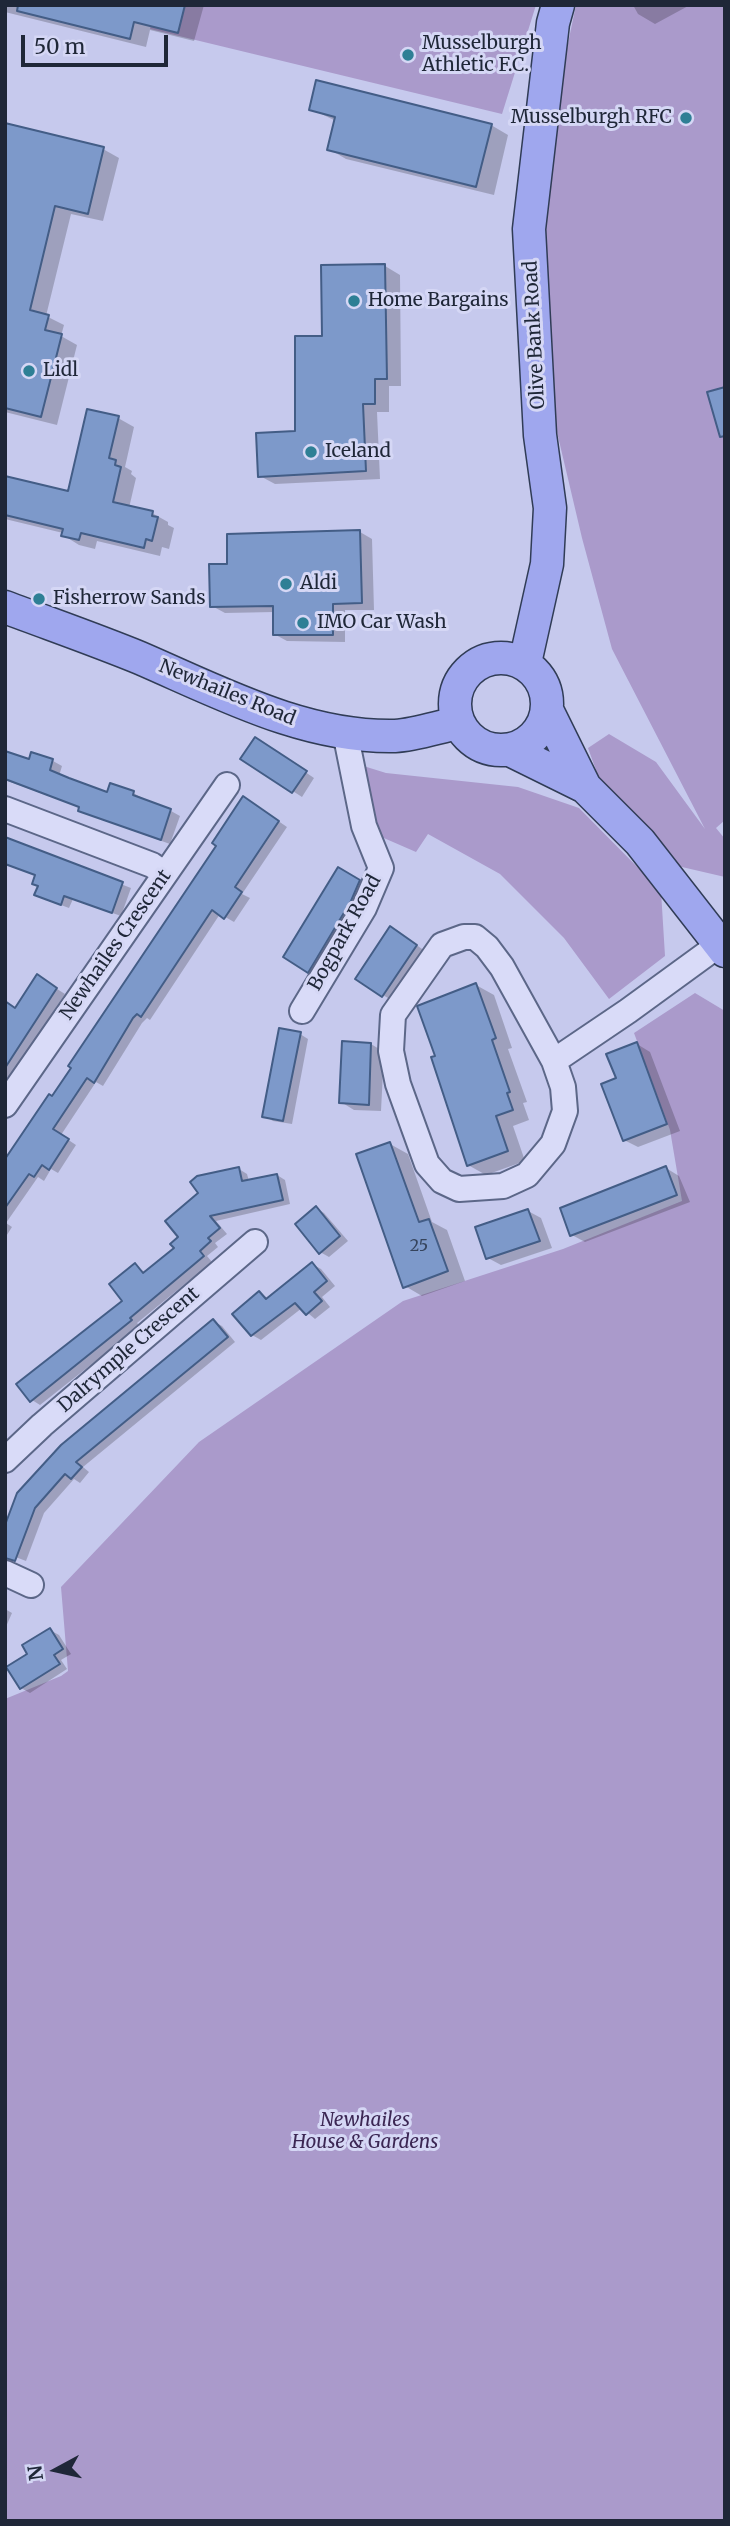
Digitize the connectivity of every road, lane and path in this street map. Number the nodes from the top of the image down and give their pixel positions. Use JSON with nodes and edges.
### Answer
{"nodes":[{"id":1,"x":558,"y":5,"type":"edge"},
{"id":2,"x":5,"y":607,"type":"edge"},
{"id":3,"x":525,"y":663,"type":"junction"},
{"id":4,"x":547,"y":710,"type":"junction"},
{"id":5,"x":458,"y":723,"type":"junction"},
{"id":6,"x":345,"y":732,"type":"junction"},
{"id":7,"x":510,"y":750,"type":"junction"},
{"id":8,"x":227,"y":785,"type":"dead end"},
{"id":9,"x":586,"y":787,"type":"junction"},
{"id":10,"x":5,"y":809,"type":"edge"},
{"id":11,"x":165,"y":874,"type":"junction"},
{"id":12,"x":722,"y":947,"type":"edge"},
{"id":13,"x":302,"y":1012,"type":"dead end"},
{"id":14,"x":554,"y":1061,"type":"junction"},
{"id":15,"x":5,"y":1104,"type":"edge"},
{"id":16,"x":255,"y":1242,"type":"dead end"},
{"id":17,"x":5,"y":1460,"type":"edge"},
{"id":18,"x":5,"y":1573,"type":"edge"},
{"id":19,"x":31,"y":1585,"type":"dead end"}],
"edges":[{"from":1,"to":3,"type":"main road","name":"Olive Bank Road"},
{"from":2,"to":6,"type":"main road","name":"Newhailes Road"},
{"from":3,"to":4,"type":"main road"},
{"from":3,"to":5,"type":"main road"},
{"from":4,"to":7,"type":"main road"},
{"from":4,"to":9,"type":"main road"},
{"from":5,"to":6,"type":"main road","name":"Newhailes Road"},
{"from":5,"to":7,"type":"main road"},
{"from":6,"to":13,"type":"street","name":"Bogpark Road"},
{"from":7,"to":9,"type":"main road"},
{"from":8,"to":11,"type":"street","name":"Newhailes Crescent"},
{"from":9,"to":12,"type":"main road"},
{"from":10,"to":11,"type":"street"},
{"from":11,"to":15,"type":"street","name":"Newhailes Crescent"},
{"from":12,"to":14,"type":"street"},
{"from":14,"to":14,"type":"street"},
{"from":16,"to":17,"type":"street","name":"Dalrymple Crescent"},
{"from":18,"to":19,"type":"street"}]}
